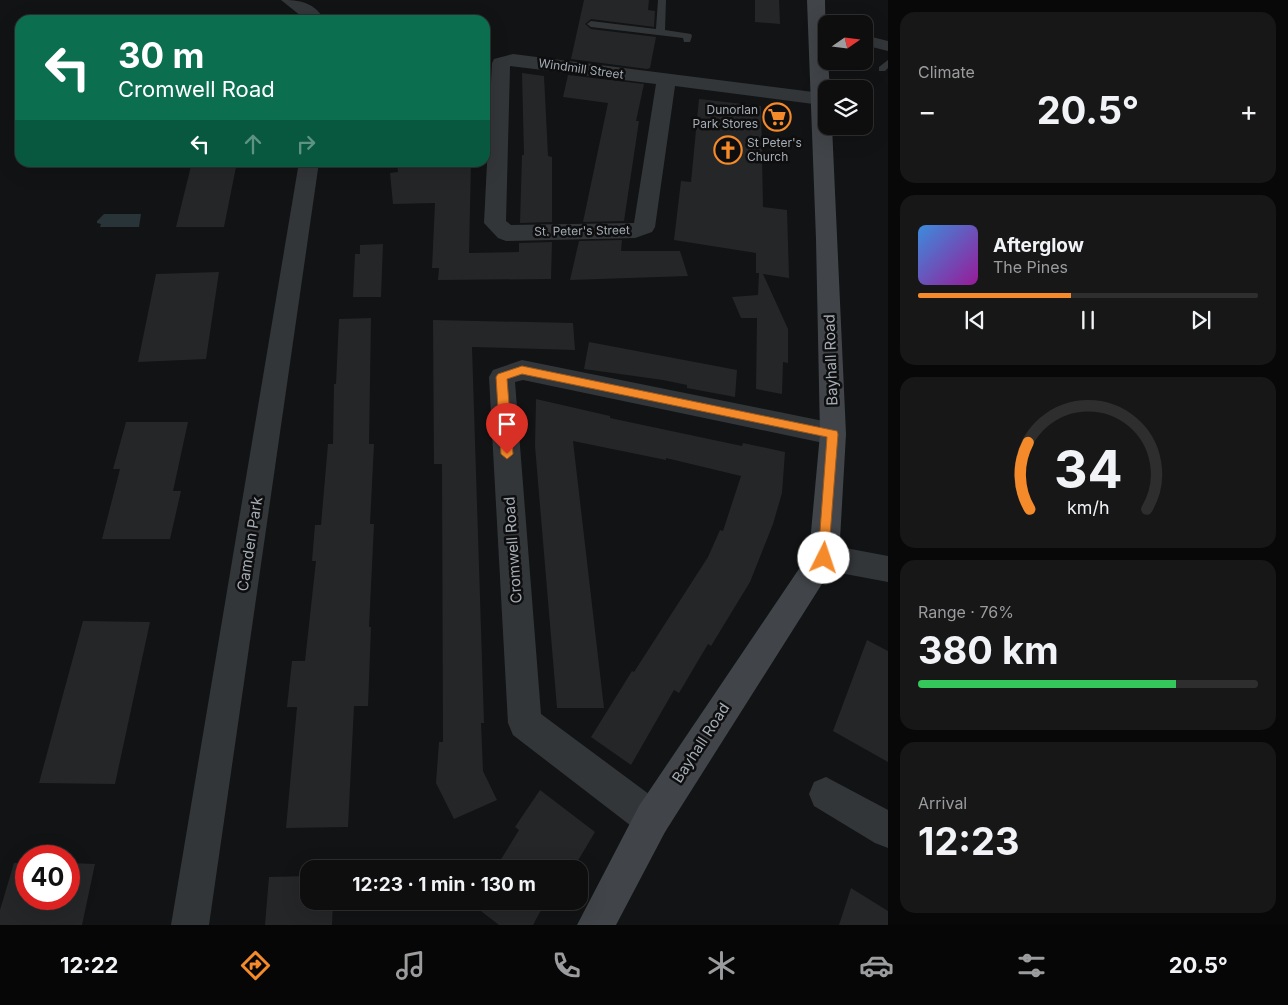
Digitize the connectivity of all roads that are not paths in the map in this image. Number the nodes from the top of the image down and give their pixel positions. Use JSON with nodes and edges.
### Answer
{"nodes":[{"id":1,"x":290,"y":0,"type":"edge"},
{"id":2,"x":662,"y":0,"type":"edge"},
{"id":3,"x":816,"y":0,"type":"edge"},
{"id":4,"x":312,"y":15,"type":"edge"},
{"id":5,"x":819,"y":15,"type":"edge"},
{"id":6,"x":591,"y":24,"type":"dead end"},
{"id":7,"x":660,"y":32,"type":"junction"},
{"id":8,"x":687,"y":40,"type":"dead end"},
{"id":9,"x":873,"y":42,"type":"edge"},
{"id":10,"x":888,"y":46,"type":"edge"},
{"id":11,"x":666,"y":80,"type":"junction"},
{"id":12,"x":818,"y":99,"type":"edge"},
{"id":13,"x":822,"y":135,"type":"edge"},
{"id":14,"x":309,"y":167,"type":"edge"},
{"id":15,"x":495,"y":223,"type":"joint"},
{"id":16,"x":833,"y":434,"type":"junction"},
{"id":17,"x":824,"y":558,"type":"junction"},
{"id":18,"x":888,"y":569,"type":"edge"},
{"id":19,"x":826,"y":794,"type":"dead end"},
{"id":20,"x":652,"y":819,"type":"junction"},
{"id":21,"x":888,"y":830,"type":"edge"},
{"id":22,"x":190,"y":925,"type":"edge"},
{"id":23,"x":596,"y":925,"type":"edge"}],
"edges":[{"from":1,"to":4,"type":"street"},
{"from":2,"to":7,"type":"lane"},
{"from":3,"to":5,"type":"street","name":"Bayhall Road"},
{"from":6,"to":7,"type":"lane"},
{"from":7,"to":8,"type":"lane"},
{"from":9,"to":10,"type":"street"},
{"from":11,"to":12,"type":"street","name":"Windmill Street"},
{"from":11,"to":15,"type":"street","name":"St. Peter's Street"},
{"from":11,"to":15,"type":"street","name":"Windmill Street"},
{"from":13,"to":16,"type":"street","name":"Bayhall Road"},
{"from":14,"to":22,"type":"street","name":"Camden Park"},
{"from":16,"to":17,"type":"street","name":"Bayhall Road"},
{"from":16,"to":20,"type":"street","name":"Cromwell Road"},
{"from":17,"to":18,"type":"street"},
{"from":17,"to":20,"type":"street","name":"Bayhall Road"},
{"from":19,"to":21,"type":"street"},
{"from":20,"to":23,"type":"street","name":"Bayhall Road"}]}
